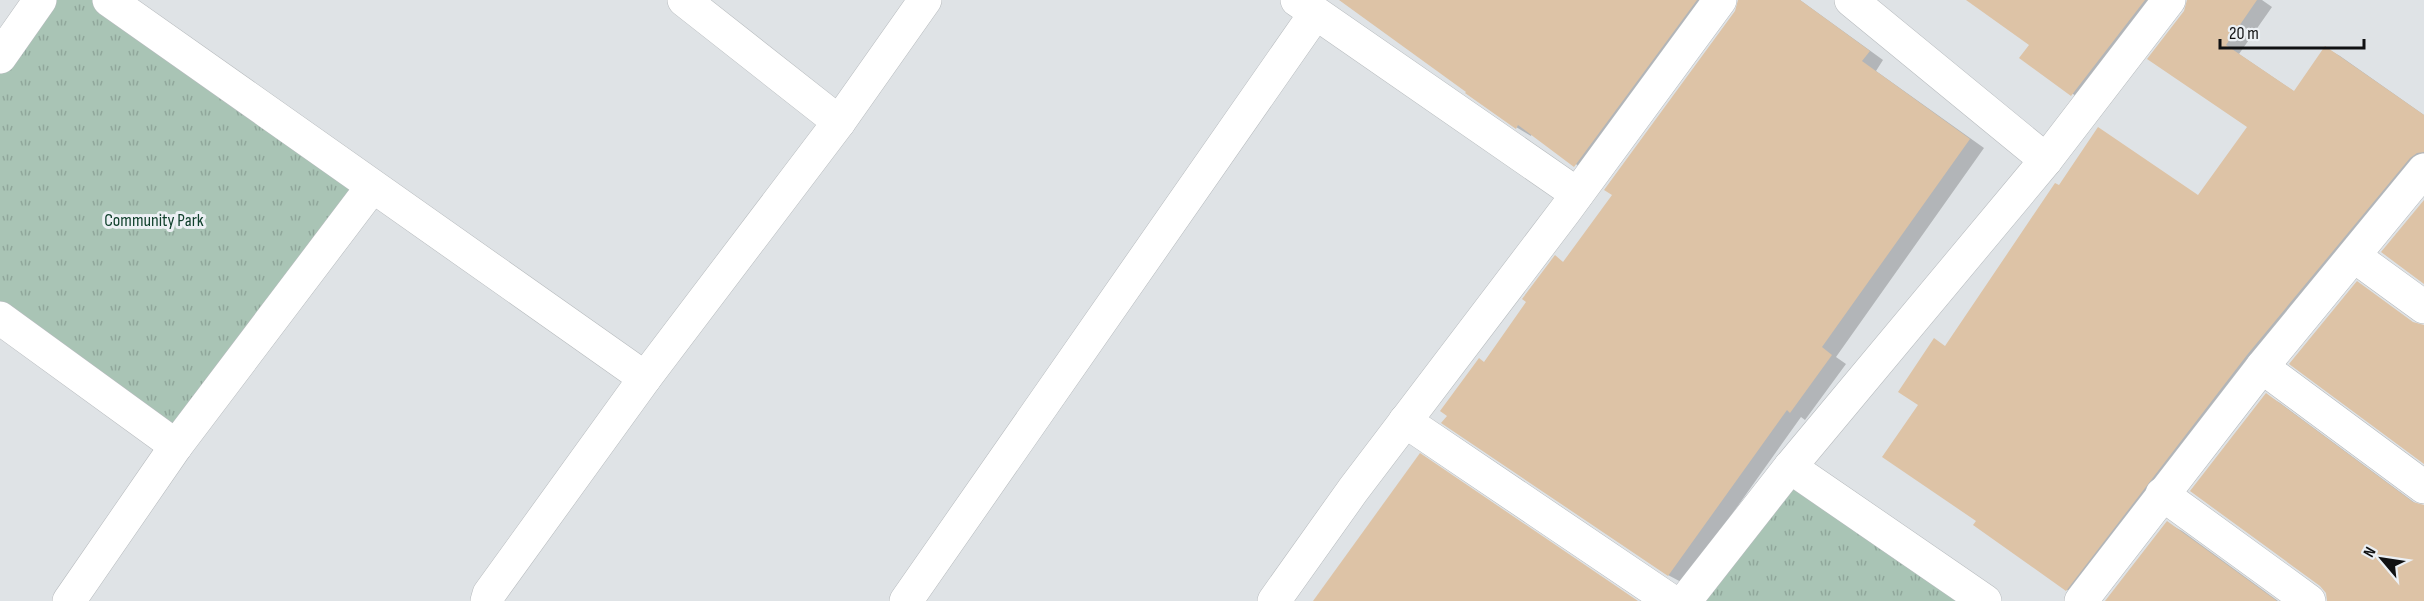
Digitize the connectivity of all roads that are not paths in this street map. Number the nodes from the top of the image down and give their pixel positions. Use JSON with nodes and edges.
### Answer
{"nodes":[{"id":1,"x":40,"y":0,"type":"edge"},
{"id":2,"x":109,"y":0,"type":"edge"},
{"id":3,"x":684,"y":0,"type":"edge"},
{"id":4,"x":925,"y":0,"type":"edge"},
{"id":5,"x":1720,"y":0,"type":"edge"},
{"id":6,"x":1851,"y":0,"type":"edge"},
{"id":7,"x":2169,"y":0,"type":"edge"},
{"id":8,"x":1306,"y":7,"type":"edge"},
{"id":9,"x":0,"y":57,"type":"edge"},
{"id":10,"x":838,"y":122,"type":"junction"},
{"id":11,"x":2046,"y":159,"type":"junction"},
{"id":12,"x":2424,"y":170,"type":"edge"},
{"id":13,"x":372,"y":187,"type":"junction"},
{"id":14,"x":1577,"y":194,"type":"junction"},
{"id":15,"x":2354,"y":256,"type":"junction"},
{"id":16,"x":2424,"y":307,"type":"edge"},
{"id":17,"x":0,"y":318,"type":"edge"},
{"id":18,"x":2262,"y":367,"type":"junction"},
{"id":19,"x":645,"y":378,"type":"junction"},
{"id":20,"x":1405,"y":421,"type":"junction"},
{"id":21,"x":176,"y":446,"type":"junction"},
{"id":22,"x":1790,"y":467,"type":"junction"},
{"id":23,"x":2424,"y":488,"type":"edge"},
{"id":24,"x":2162,"y":494,"type":"junction"},
{"id":25,"x":69,"y":601,"type":"edge"},
{"id":26,"x":487,"y":601,"type":"edge"},
{"id":27,"x":906,"y":601,"type":"edge"},
{"id":28,"x":1274,"y":601,"type":"edge"},
{"id":29,"x":1671,"y":601,"type":"edge"},
{"id":30,"x":1684,"y":601,"type":"edge"},
{"id":31,"x":1985,"y":601,"type":"edge"},
{"id":32,"x":2081,"y":601,"type":"edge"},
{"id":33,"x":2309,"y":601,"type":"edge"}],
"edges":[{"from":1,"to":9,"type":"street"},
{"from":2,"to":13,"type":"street"},
{"from":3,"to":10,"type":"street"},
{"from":4,"to":10,"type":"street"},
{"from":5,"to":14,"type":"street"},
{"from":6,"to":11,"type":"street"},
{"from":7,"to":11,"type":"street"},
{"from":8,"to":14,"type":"street"},
{"from":8,"to":27,"type":"street"},
{"from":10,"to":19,"type":"street"},
{"from":11,"to":22,"type":"street"},
{"from":12,"to":15,"type":"street"},
{"from":13,"to":19,"type":"street"},
{"from":13,"to":21,"type":"street"},
{"from":14,"to":20,"type":"street"},
{"from":15,"to":16,"type":"street"},
{"from":15,"to":18,"type":"street"},
{"from":17,"to":21,"type":"street"},
{"from":18,"to":23,"type":"street"},
{"from":18,"to":24,"type":"street"},
{"from":19,"to":26,"type":"street"},
{"from":20,"to":28,"type":"street"},
{"from":20,"to":29,"type":"street"},
{"from":21,"to":25,"type":"street"},
{"from":22,"to":30,"type":"street"},
{"from":22,"to":31,"type":"street"},
{"from":24,"to":32,"type":"street"},
{"from":24,"to":33,"type":"street"}]}
